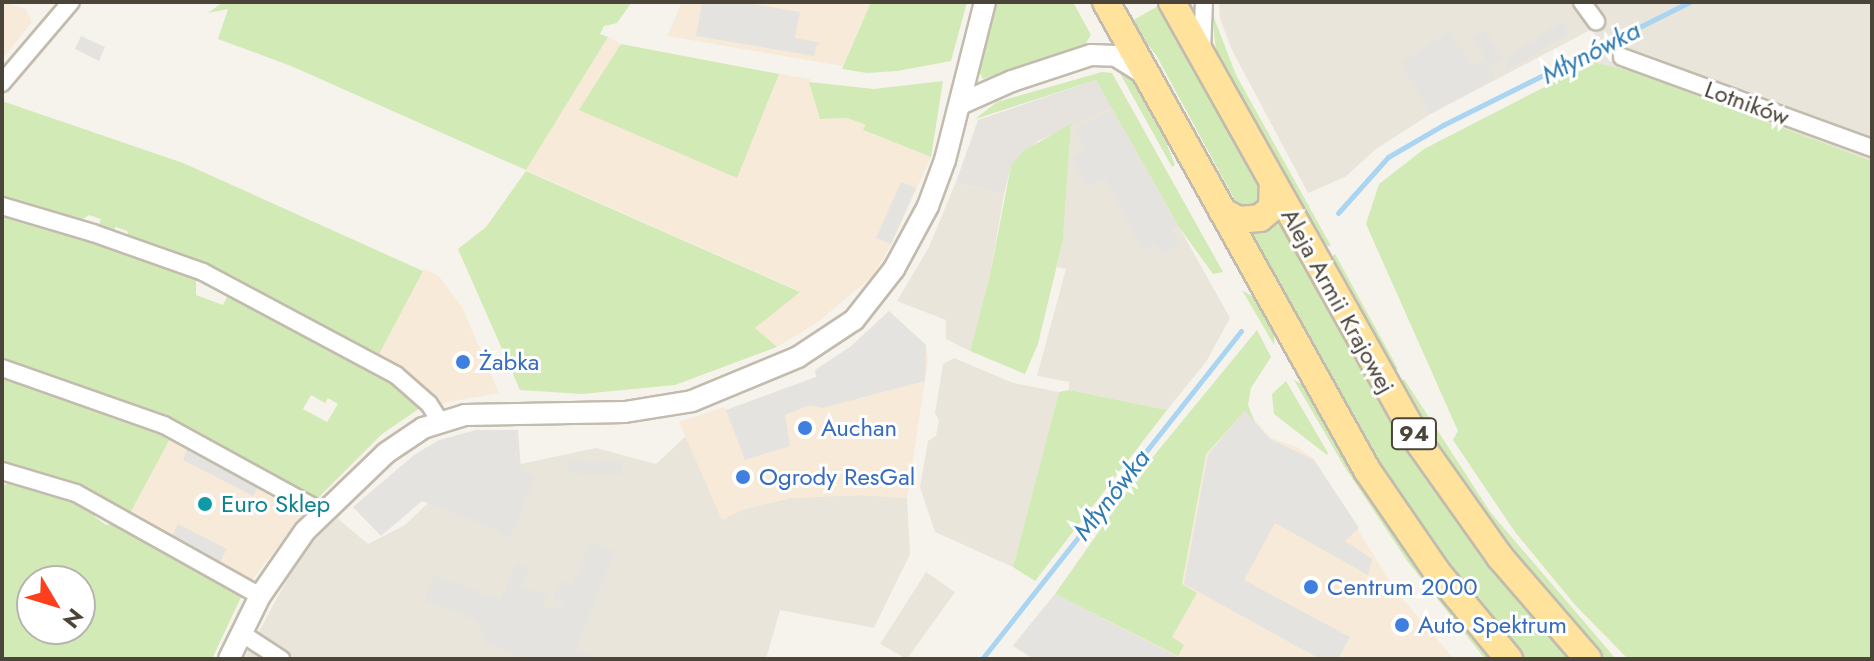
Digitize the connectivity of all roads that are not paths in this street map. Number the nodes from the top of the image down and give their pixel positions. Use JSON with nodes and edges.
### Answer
{"nodes":[{"id":1,"x":71,"y":2,"type":"edge"},
{"id":2,"x":985,"y":2,"type":"edge"},
{"id":3,"x":1106,"y":2,"type":"edge"},
{"id":4,"x":1172,"y":2,"type":"edge"},
{"id":5,"x":1204,"y":2,"type":"edge"},
{"id":6,"x":1582,"y":2,"type":"edge"},
{"id":7,"x":1596,"y":21,"type":"dead end"},
{"id":8,"x":1202,"y":56,"type":"junction"},
{"id":9,"x":1622,"y":57,"type":"dead end"},
{"id":10,"x":1149,"y":80,"type":"junction"},
{"id":11,"x":2,"y":83,"type":"edge"},
{"id":12,"x":960,"y":104,"type":"junction"},
{"id":13,"x":1872,"y":148,"type":"edge"},
{"id":14,"x":1273,"y":184,"type":"junction"},
{"id":15,"x":2,"y":206,"type":"edge"},
{"id":16,"x":1222,"y":211,"type":"junction"},
{"id":17,"x":2,"y":368,"type":"edge"},
{"id":18,"x":440,"y":421,"type":"junction"},
{"id":19,"x":2,"y":471,"type":"edge"},
{"id":20,"x":323,"y":512,"type":"junction"},
{"id":21,"x":260,"y":596,"type":"junction"},
{"id":22,"x":241,"y":633,"type":"junction"},
{"id":23,"x":229,"y":659,"type":"edge"},
{"id":24,"x":281,"y":659,"type":"edge"},
{"id":25,"x":1509,"y":659,"type":"edge"},
{"id":26,"x":1588,"y":659,"type":"edge"}],
"edges":[{"from":1,"to":11,"type":"street"},
{"from":2,"to":12,"type":"street"},
{"from":3,"to":10,"type":"main road","number":"94"},
{"from":4,"to":8,"type":"main road","name":"Aleja Armii Krajowej","number":"94"},
{"from":5,"to":8,"type":"street"},
{"from":6,"to":7,"type":"street"},
{"from":8,"to":14,"type":"main road","name":"Aleja Armii Krajowej","number":"94"},
{"from":9,"to":13,"type":"street","name":"Lotników"},
{"from":10,"to":12,"type":"street"},
{"from":10,"to":16,"type":"main road","number":"94"},
{"from":12,"to":18,"type":"street"},
{"from":14,"to":16,"type":"main road"},
{"from":14,"to":26,"type":"main road","name":"Aleja Armii Krajowej","number":"94"},
{"from":15,"to":18,"type":"street"},
{"from":16,"to":25,"type":"main road","number":"94"},
{"from":17,"to":20,"type":"street"},
{"from":18,"to":20,"type":"street"},
{"from":19,"to":21,"type":"street"},
{"from":20,"to":21,"type":"street"},
{"from":21,"to":22,"type":"street"},
{"from":22,"to":23,"type":"street"},
{"from":22,"to":24,"type":"street"}]}
